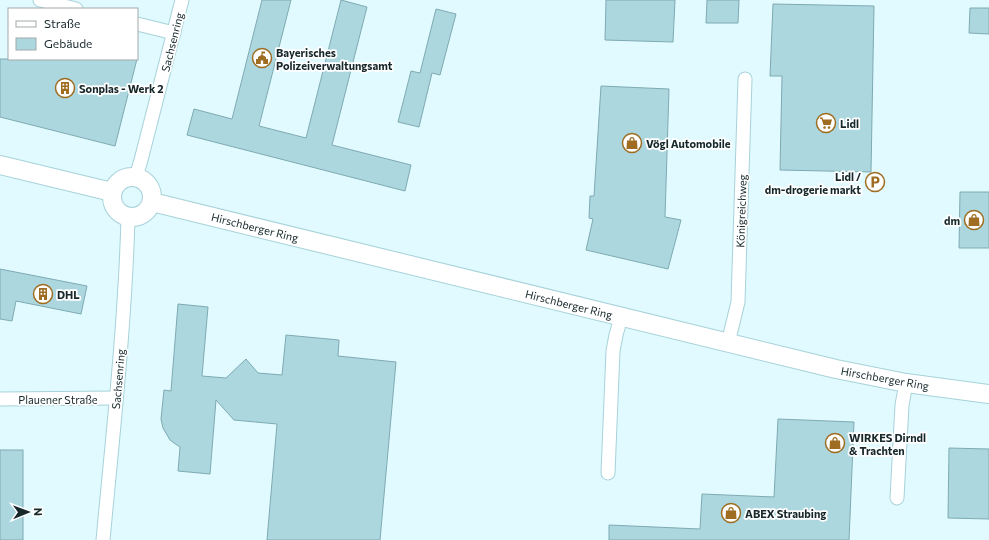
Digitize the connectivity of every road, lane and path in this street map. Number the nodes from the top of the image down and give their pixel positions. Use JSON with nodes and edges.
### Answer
{"nodes":[{"id":1,"x":40,"y":0,"type":"edge"},
{"id":2,"x":182,"y":0,"type":"edge"},
{"id":3,"x":72,"y":8,"type":"edge"},
{"id":4,"x":138,"y":24,"type":"edge"},
{"id":5,"x":174,"y":33,"type":"junction"},
{"id":6,"x":745,"y":79,"type":"dead end"},
{"id":7,"x":0,"y":165,"type":"edge"},
{"id":8,"x":136,"y":177,"type":"junction"},
{"id":9,"x":112,"y":192,"type":"junction"},
{"id":10,"x":152,"y":202,"type":"junction"},
{"id":11,"x":128,"y":218,"type":"junction"},
{"id":12,"x":622,"y":316,"type":"junction"},
{"id":13,"x":728,"y":343,"type":"junction"},
{"id":14,"x":906,"y":383,"type":"junction"},
{"id":15,"x":989,"y":394,"type":"edge"},
{"id":16,"x":116,"y":398,"type":"junction"},
{"id":17,"x":0,"y":399,"type":"edge"},
{"id":18,"x":608,"y":473,"type":"dead end"},
{"id":19,"x":897,"y":498,"type":"dead end"},
{"id":20,"x":103,"y":540,"type":"edge"}],
"edges":[{"from":1,"to":3,"type":"street"},
{"from":2,"to":5,"type":"street","name":"Sachsenring"},
{"from":4,"to":5,"type":"street"},
{"from":5,"to":8,"type":"street","name":"Sachsenring"},
{"from":6,"to":13,"type":"street","name":"Königreichweg"},
{"from":7,"to":9,"type":"street"},
{"from":8,"to":9,"type":"street"},
{"from":8,"to":10,"type":"street"},
{"from":9,"to":11,"type":"street"},
{"from":10,"to":11,"type":"street"},
{"from":10,"to":12,"type":"street","name":"Hirschberger Ring"},
{"from":11,"to":16,"type":"street","name":"Sachsenring"},
{"from":12,"to":13,"type":"street","name":"Hirschberger Ring"},
{"from":12,"to":18,"type":"street"},
{"from":13,"to":14,"type":"street","name":"Hirschberger Ring"},
{"from":14,"to":15,"type":"street","name":"Hirschberger Ring"},
{"from":14,"to":19,"type":"street"},
{"from":16,"to":17,"type":"street","name":"Plauener Straße"},
{"from":16,"to":20,"type":"street","name":"Sachsenring"}]}
